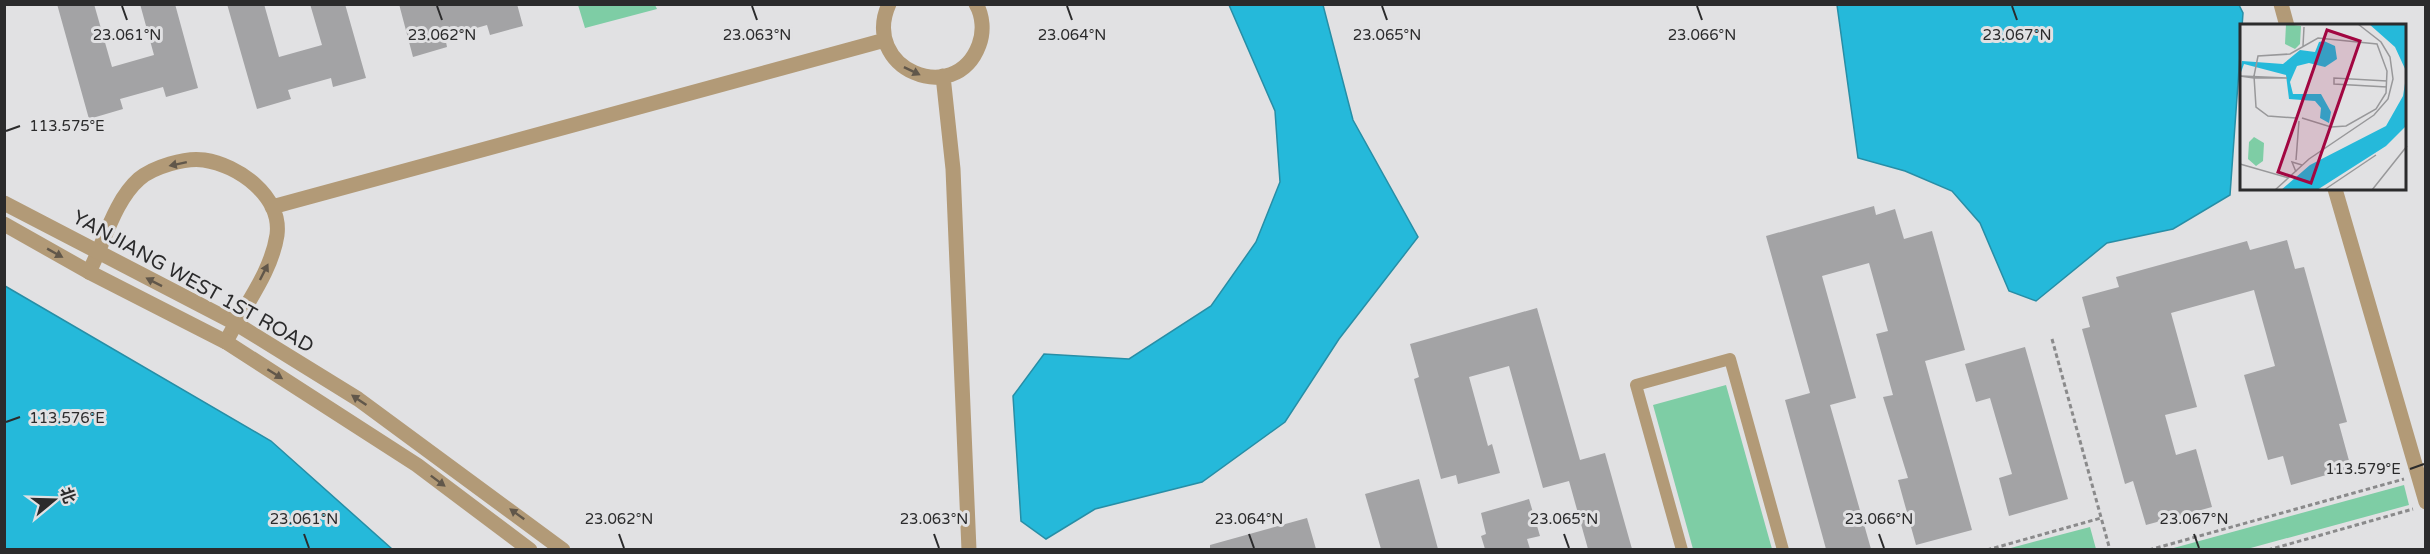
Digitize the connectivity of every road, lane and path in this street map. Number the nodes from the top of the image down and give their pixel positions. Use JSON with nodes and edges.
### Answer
{"nodes":[{"id":1,"x":889,"y":4,"type":"edge"},
{"id":2,"x":976,"y":4,"type":"edge"},
{"id":3,"x":2281,"y":4,"type":"edge"},
{"id":4,"x":2286,"y":24,"type":"edge"},
{"id":5,"x":885,"y":40,"type":"junction"},
{"id":6,"x":943,"y":76,"type":"junction"},
{"id":7,"x":2335,"y":190,"type":"edge"},
{"id":8,"x":4,"y":203,"type":"edge"},
{"id":9,"x":272,"y":207,"type":"junction"},
{"id":10,"x":4,"y":224,"type":"edge"},
{"id":11,"x":98,"y":254,"type":"junction"},
{"id":12,"x":89,"y":272,"type":"junction"},
{"id":13,"x":235,"y":323,"type":"junction"},
{"id":14,"x":2052,"y":339,"type":"dead end"},
{"id":15,"x":226,"y":342,"type":"junction"},
{"id":16,"x":2418,"y":475,"type":"junction"},
{"id":17,"x":2420,"y":505,"type":"edge"},
{"id":18,"x":2101,"y":518,"type":"junction"},
{"id":19,"x":530,"y":549,"type":"edge"},
{"id":20,"x":563,"y":549,"type":"edge"},
{"id":21,"x":969,"y":549,"type":"edge"},
{"id":22,"x":1682,"y":549,"type":"edge"},
{"id":23,"x":1783,"y":549,"type":"edge"},
{"id":24,"x":1987,"y":549,"type":"edge"},
{"id":25,"x":2110,"y":549,"type":"edge"},
{"id":26,"x":2150,"y":549,"type":"edge"},
{"id":27,"x":2268,"y":549,"type":"edge"}],
"edges":[{"from":1,"to":5,"type":"street"},
{"from":2,"to":6,"type":"street"},
{"from":3,"to":4,"type":"street"},
{"from":5,"to":6,"type":"street","one_way":true},
{"from":5,"to":9,"type":"street"},
{"from":6,"to":21,"type":"street"},
{"from":7,"to":16,"type":"street"},
{"from":8,"to":11,"type":"street","name":"YANJIANG WEST 1ST ROAD"},
{"from":9,"to":11,"type":"street","one_way":true},
{"from":13,"to":9,"type":"street","one_way":true},
{"from":10,"to":12,"type":"street","name":"YANJIANG WEST 1ST ROAD","one_way":true},
{"from":11,"to":12,"type":"street"},
{"from":13,"to":11,"type":"street","name":"YANJIANG WEST 1ST ROAD","one_way":true},
{"from":12,"to":15,"type":"street","name":"YANJIANG WEST 1ST ROAD"},
{"from":13,"to":15,"type":"street"},
{"from":20,"to":13,"type":"street","name":"YANJIANG WEST 1ST ROAD","one_way":true},
{"from":14,"to":18,"type":"path"},
{"from":15,"to":19,"type":"street","name":"YANJIANG WEST 1ST ROAD","one_way":true},
{"from":16,"to":17,"type":"street"},
{"from":16,"to":26,"type":"path"},
{"from":17,"to":27,"type":"path"},
{"from":18,"to":24,"type":"path"},
{"from":18,"to":25,"type":"path"},
{"from":22,"to":23,"type":"street"}]}
